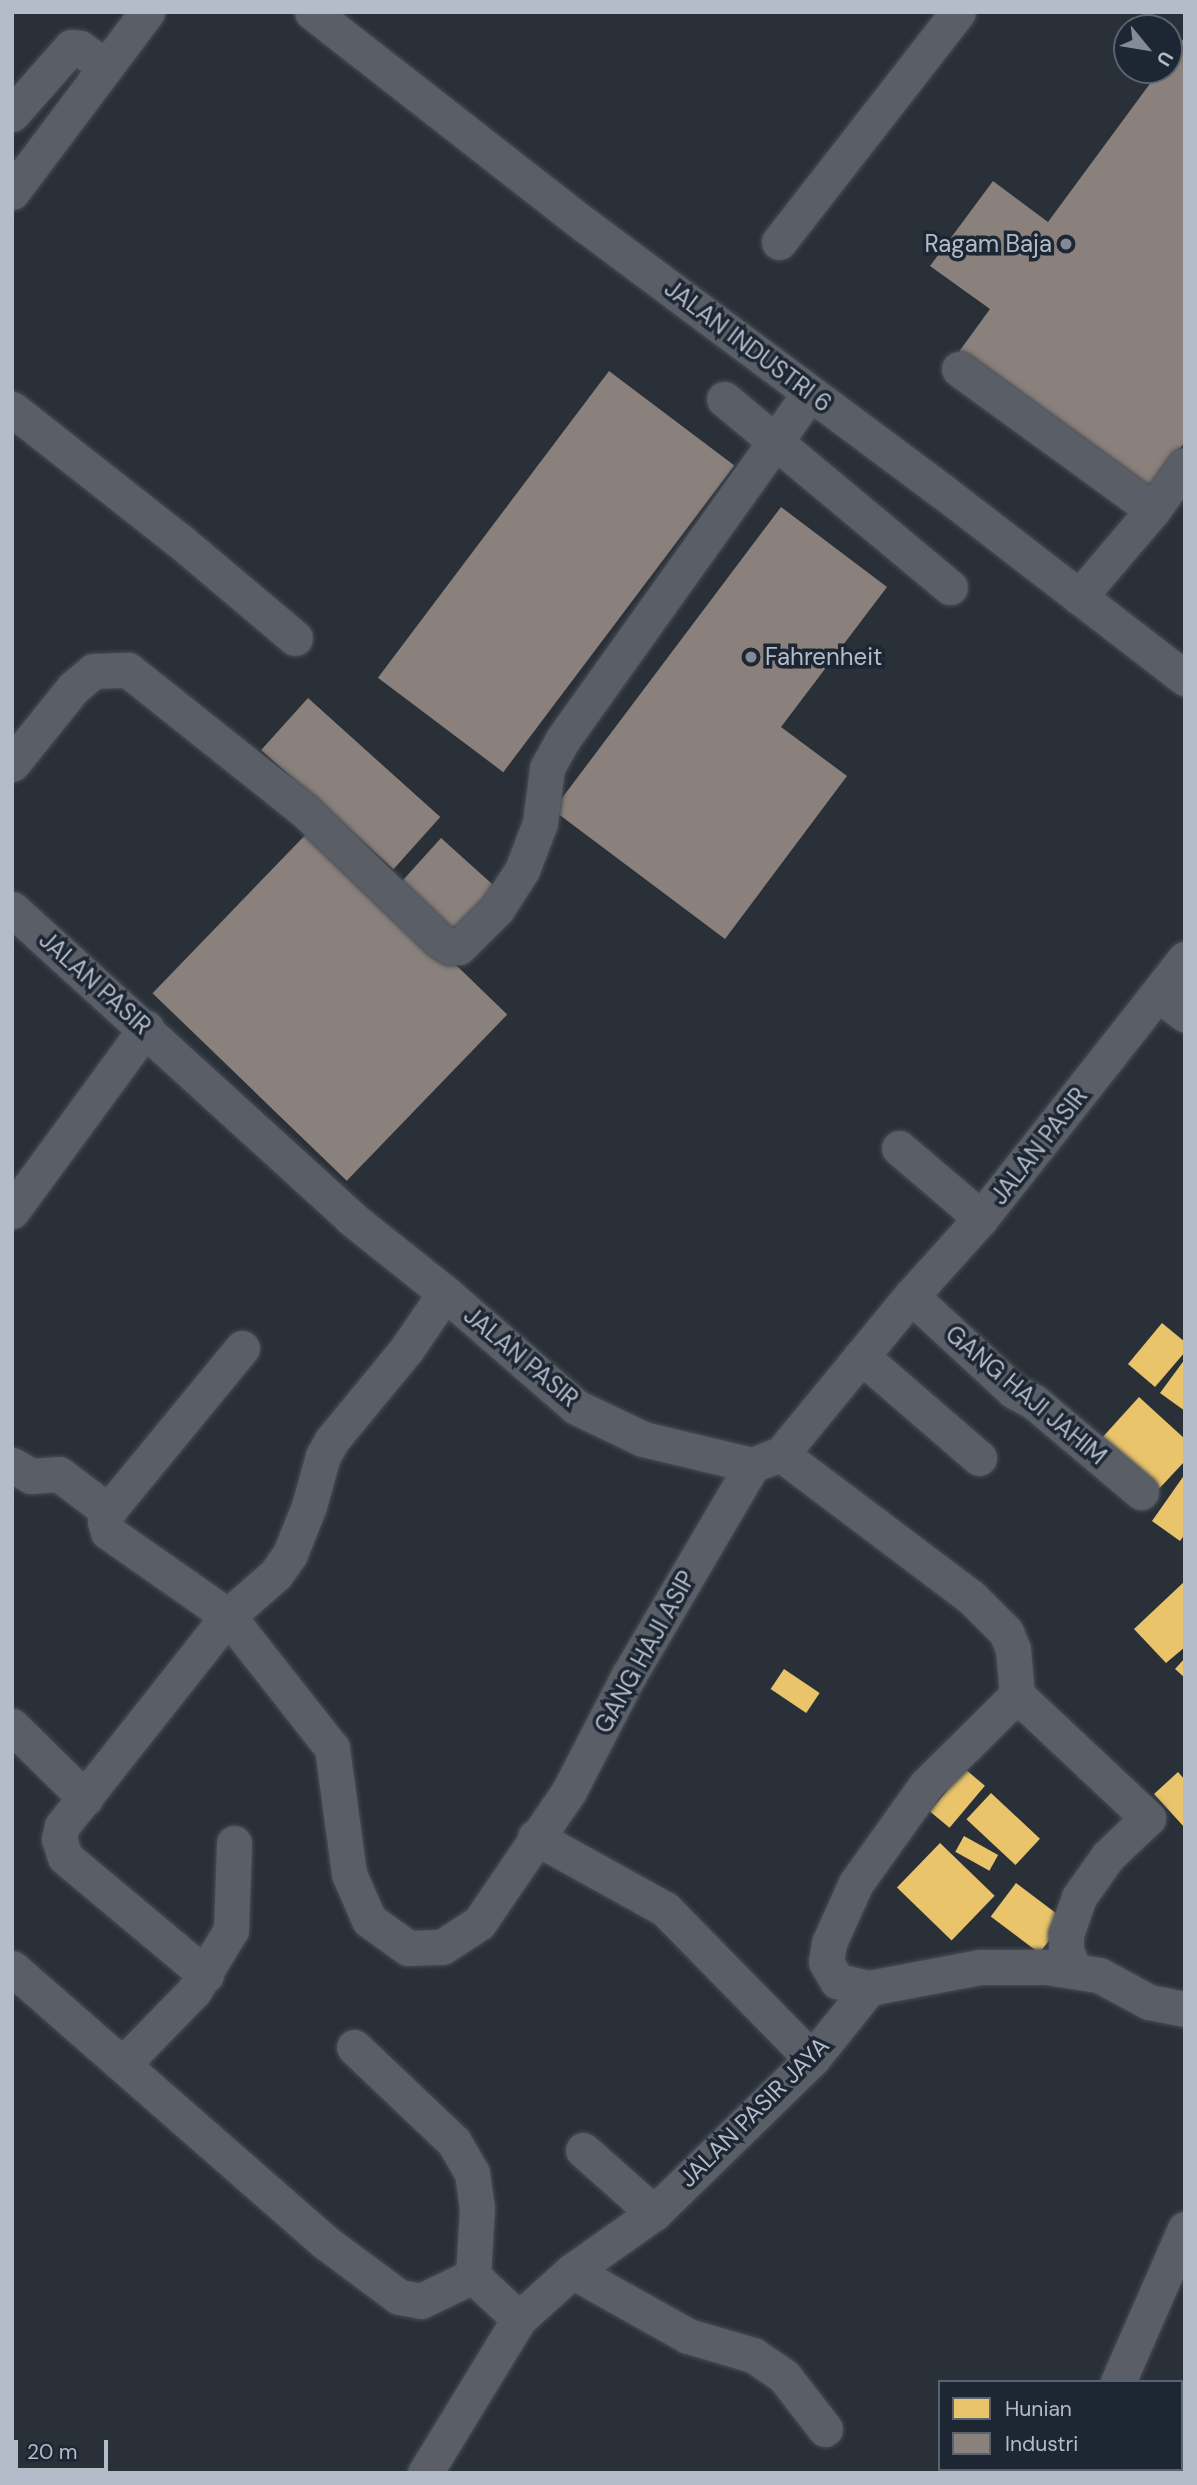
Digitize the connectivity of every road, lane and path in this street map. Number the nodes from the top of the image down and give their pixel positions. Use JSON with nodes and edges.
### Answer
{"nodes":[{"id":1,"x":147,"y":12,"type":"edge"},
{"id":2,"x":312,"y":12,"type":"edge"},
{"id":3,"x":958,"y":12,"type":"edge"},
{"id":4,"x":105,"y":67,"type":"junction"},
{"id":5,"x":12,"y":114,"type":"edge"},
{"id":6,"x":12,"y":191,"type":"edge"},
{"id":7,"x":779,"y":242,"type":"dead end"},
{"id":8,"x":959,"y":369,"type":"dead end"},
{"id":9,"x":810,"y":393,"type":"junction"},
{"id":10,"x":724,"y":399,"type":"dead end"},
{"id":11,"x":12,"y":409,"type":"edge"},
{"id":12,"x":775,"y":443,"type":"junction"},
{"id":13,"x":1185,"y":465,"type":"edge"},
{"id":14,"x":1153,"y":510,"type":"junction"},
{"id":15,"x":950,"y":587,"type":"dead end"},
{"id":16,"x":1079,"y":597,"type":"junction"},
{"id":17,"x":295,"y":638,"type":"dead end"},
{"id":18,"x":1185,"y":678,"type":"edge"},
{"id":19,"x":12,"y":764,"type":"edge"},
{"id":20,"x":12,"y":909,"type":"edge"},
{"id":21,"x":1185,"y":958,"type":"edge"},
{"id":22,"x":1172,"y":1004,"type":"edge"},
{"id":23,"x":146,"y":1028,"type":"junction"},
{"id":24,"x":899,"y":1148,"type":"dead end"},
{"id":25,"x":12,"y":1211,"type":"edge"},
{"id":26,"x":981,"y":1218,"type":"junction"},
{"id":27,"x":445,"y":1293,"type":"junction"},
{"id":28,"x":911,"y":1296,"type":"junction"},
{"id":29,"x":242,"y":1348,"type":"dead end"},
{"id":30,"x":861,"y":1356,"type":"junction"},
{"id":31,"x":979,"y":1458,"type":"dead end"},
{"id":32,"x":766,"y":1459,"type":"junction"},
{"id":33,"x":12,"y":1465,"type":"edge"},
{"id":34,"x":1141,"y":1492,"type":"dead end"},
{"id":35,"x":108,"y":1511,"type":"junction"},
{"id":36,"x":228,"y":1616,"type":"junction"},
{"id":37,"x":1017,"y":1695,"type":"junction"},
{"id":38,"x":12,"y":1726,"type":"edge"},
{"id":39,"x":85,"y":1798,"type":"junction"},
{"id":40,"x":535,"y":1837,"type":"junction"},
{"id":41,"x":234,"y":1843,"type":"dead end"},
{"id":42,"x":12,"y":1968,"type":"edge"},
{"id":43,"x":1074,"y":1971,"type":"junction"},
{"id":44,"x":206,"y":1975,"type":"junction"},
{"id":45,"x":869,"y":1988,"type":"junction"},
{"id":46,"x":1185,"y":2009,"type":"edge"},
{"id":47,"x":354,"y":2047,"type":"dead end"},
{"id":48,"x":812,"y":2059,"type":"junction"},
{"id":49,"x":123,"y":2064,"type":"junction"},
{"id":50,"x":583,"y":2150,"type":"dead end"},
{"id":51,"x":654,"y":2213,"type":"junction"},
{"id":52,"x":1185,"y":2229,"type":"edge"},
{"id":53,"x":572,"y":2271,"type":"junction"},
{"id":54,"x":473,"y":2276,"type":"junction"},
{"id":55,"x":519,"y":2319,"type":"junction"},
{"id":56,"x":1119,"y":2380,"type":"edge"},
{"id":57,"x":825,"y":2429,"type":"dead end"},
{"id":58,"x":425,"y":2473,"type":"edge"}],
"edges":[{"from":1,"to":4,"type":"street"},
{"from":2,"to":9,"type":"street","name":"JALAN INDUSTRI 6"},
{"from":3,"to":7,"type":"street"},
{"from":4,"to":5,"type":"street"},
{"from":4,"to":6,"type":"street"},
{"from":8,"to":14,"type":"street"},
{"from":9,"to":12,"type":"street"},
{"from":9,"to":16,"type":"street","name":"JALAN INDUSTRI 6"},
{"from":10,"to":12,"type":"street"},
{"from":11,"to":17,"type":"street"},
{"from":12,"to":15,"type":"street"},
{"from":12,"to":19,"type":"street"},
{"from":13,"to":14,"type":"street"},
{"from":14,"to":16,"type":"street"},
{"from":16,"to":18,"type":"street","name":"JALAN INDUSTRI 6"},
{"from":20,"to":23,"type":"street","name":"JALAN PASIR"},
{"from":21,"to":22,"type":"street","name":"JALAN PASIR"},
{"from":22,"to":26,"type":"street","name":"JALAN PASIR"},
{"from":23,"to":25,"type":"street"},
{"from":23,"to":27,"type":"street","name":"JALAN PASIR"},
{"from":24,"to":26,"type":"street"},
{"from":26,"to":28,"type":"street","name":"JALAN PASIR"},
{"from":27,"to":32,"type":"street","name":"JALAN PASIR"},
{"from":27,"to":36,"type":"street"},
{"from":28,"to":30,"type":"street","name":"JALAN PASIR"},
{"from":28,"to":34,"type":"street","name":"GANG HAJI JAHIM"},
{"from":29,"to":35,"type":"street"},
{"from":30,"to":31,"type":"street"},
{"from":30,"to":32,"type":"street","name":"JALAN PASIR"},
{"from":32,"to":37,"type":"street"},
{"from":32,"to":40,"type":"street","name":"GANG HAJI ASIP"},
{"from":33,"to":35,"type":"street"},
{"from":35,"to":36,"type":"street","name":"GANG HAJI ASIP"},
{"from":36,"to":39,"type":"street"},
{"from":36,"to":40,"type":"street","name":"GANG HAJI ASIP"},
{"from":37,"to":43,"type":"street"},
{"from":37,"to":45,"type":"street"},
{"from":38,"to":39,"type":"street"},
{"from":39,"to":44,"type":"street"},
{"from":40,"to":48,"type":"street"},
{"from":41,"to":44,"type":"street"},
{"from":42,"to":49,"type":"street"},
{"from":43,"to":45,"type":"street"},
{"from":43,"to":46,"type":"street"},
{"from":44,"to":49,"type":"street"},
{"from":45,"to":48,"type":"street","name":"JALAN PASIR JAYA"},
{"from":47,"to":54,"type":"street"},
{"from":48,"to":51,"type":"street","name":"JALAN PASIR JAYA"},
{"from":49,"to":54,"type":"street"},
{"from":50,"to":51,"type":"street"},
{"from":51,"to":53,"type":"street","name":"JALAN PASIR JAYA"},
{"from":52,"to":56,"type":"street"},
{"from":53,"to":55,"type":"street","name":"JALAN PASIR JAYA"},
{"from":53,"to":57,"type":"street"},
{"from":54,"to":55,"type":"street"},
{"from":55,"to":58,"type":"street","name":"JALAN PASIR JAYA"}]}
